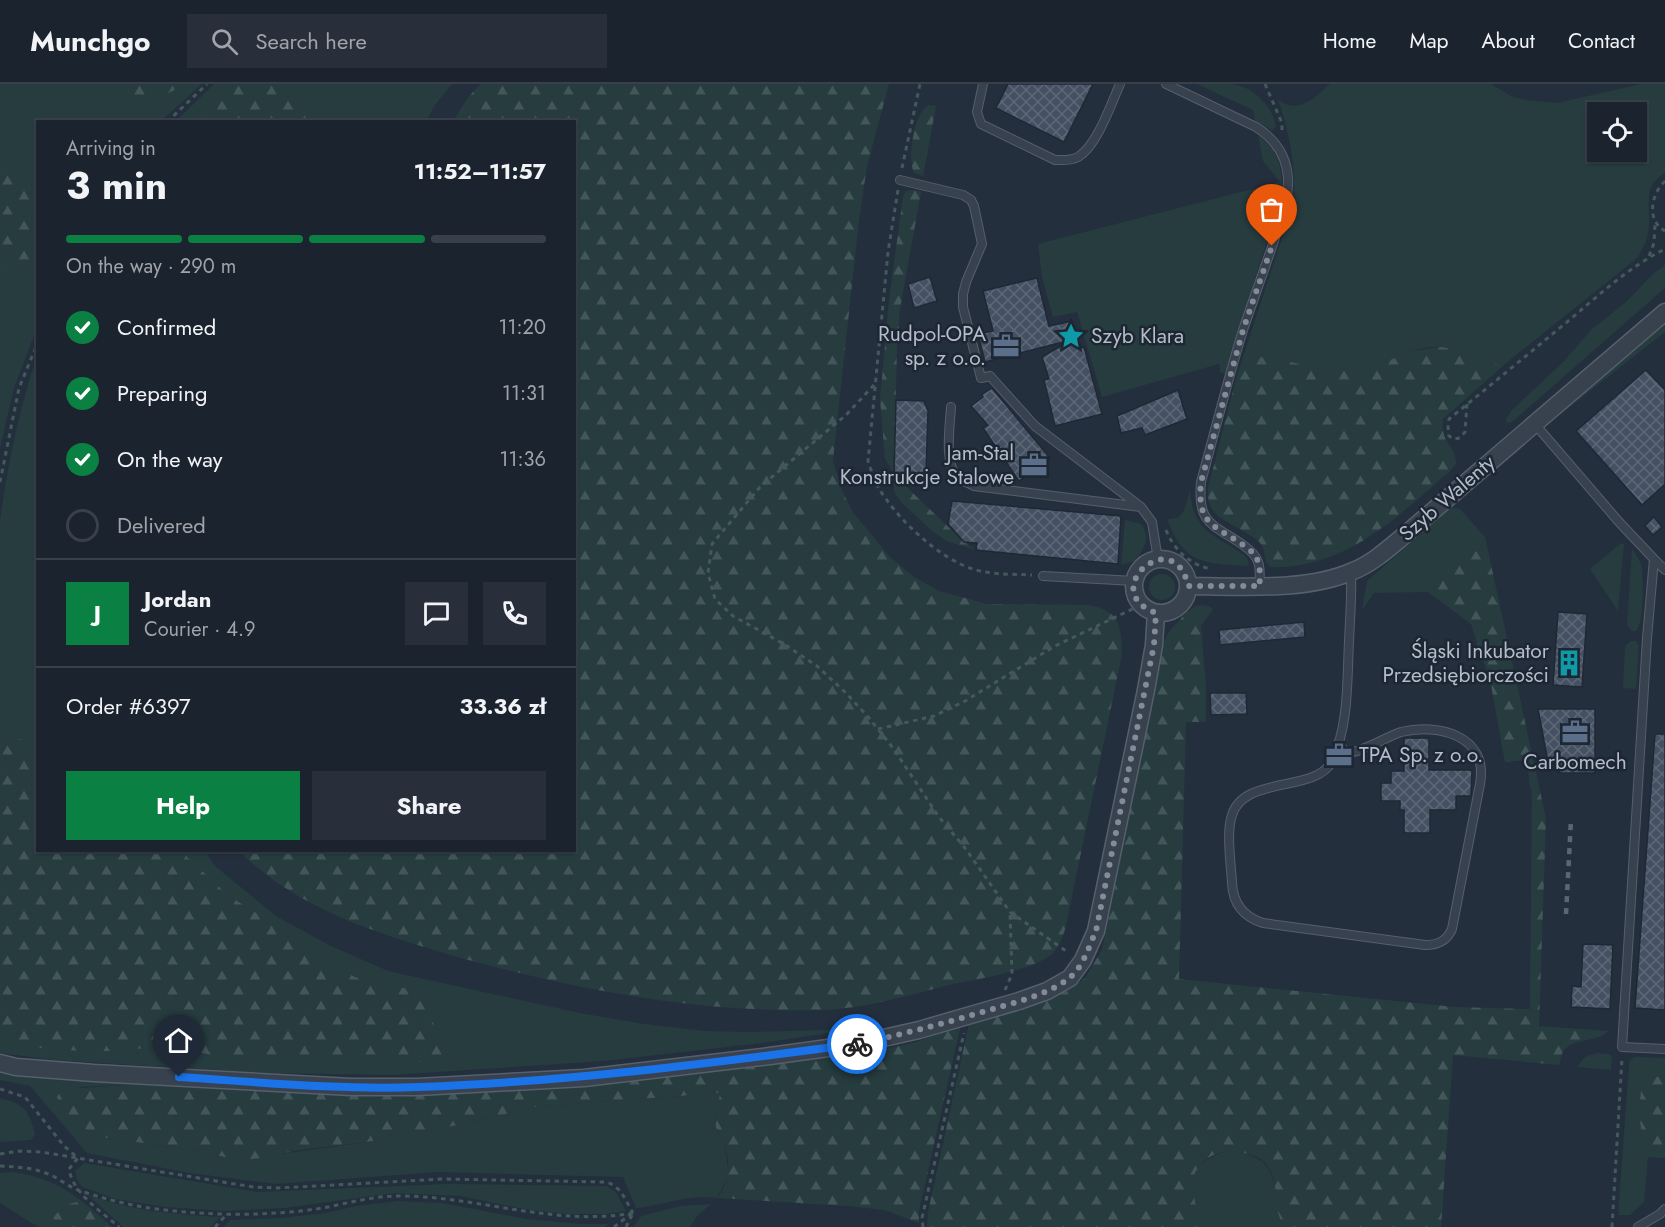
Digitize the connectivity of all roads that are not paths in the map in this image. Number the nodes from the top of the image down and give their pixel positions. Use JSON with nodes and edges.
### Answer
{"nodes":[{"id":1,"x":983,"y":84,"type":"edge"},
{"id":2,"x":1120,"y":84,"type":"edge"},
{"id":3,"x":1166,"y":84,"type":"edge"},
{"id":4,"x":900,"y":180,"type":"road end"},
{"id":5,"x":1665,"y":312,"type":"edge"},
{"id":6,"x":951,"y":407,"type":"dead end"},
{"id":7,"x":1534,"y":423,"type":"junction"},
{"id":8,"x":1141,"y":507,"type":"junction"},
{"id":9,"x":1654,"y":559,"type":"junction"},
{"id":10,"x":1158,"y":560,"type":"junction"},
{"id":11,"x":1665,"y":570,"type":"edge"},
{"id":12,"x":1351,"y":572,"type":"junction"},
{"id":13,"x":1043,"y":576,"type":"road end"},
{"id":14,"x":1134,"y":581,"type":"junction"},
{"id":15,"x":1188,"y":586,"type":"junction"},
{"id":16,"x":1260,"y":586,"type":"junction"},
{"id":17,"x":1149,"y":609,"type":"junction"},
{"id":18,"x":1338,"y":743,"type":"junction"},
{"id":19,"x":1665,"y":1049,"type":"edge"},
{"id":20,"x":0,"y":1064,"type":"edge"},
{"id":21,"x":1665,"y":1209,"type":"edge"},
{"id":22,"x":1638,"y":1227,"type":"edge"}],
"edges":[{"from":1,"to":2,"type":"lane"},
{"from":3,"to":16,"type":"lane"},
{"from":4,"to":8,"type":"lane"},
{"from":5,"to":7,"type":"street","name":"Szyb Walenty"},
{"from":6,"to":8,"type":"lane"},
{"from":7,"to":9,"type":"lane"},
{"from":7,"to":12,"type":"street","name":"Szyb Walenty"},
{"from":8,"to":10,"type":"lane"},
{"from":9,"to":11,"type":"lane"},
{"from":9,"to":19,"type":"lane"},
{"from":10,"to":14,"type":"street"},
{"from":10,"to":15,"type":"street"},
{"from":12,"to":16,"type":"street","name":"Szyb Walenty"},
{"from":12,"to":18,"type":"lane"},
{"from":13,"to":14,"type":"lane"},
{"from":14,"to":17,"type":"street"},
{"from":15,"to":16,"type":"street","name":"Szyb Walenty"},
{"from":15,"to":17,"type":"street"},
{"from":17,"to":20,"type":"street"},
{"from":18,"to":18,"type":"lane"},
{"from":21,"to":22,"type":"lane"}]}
